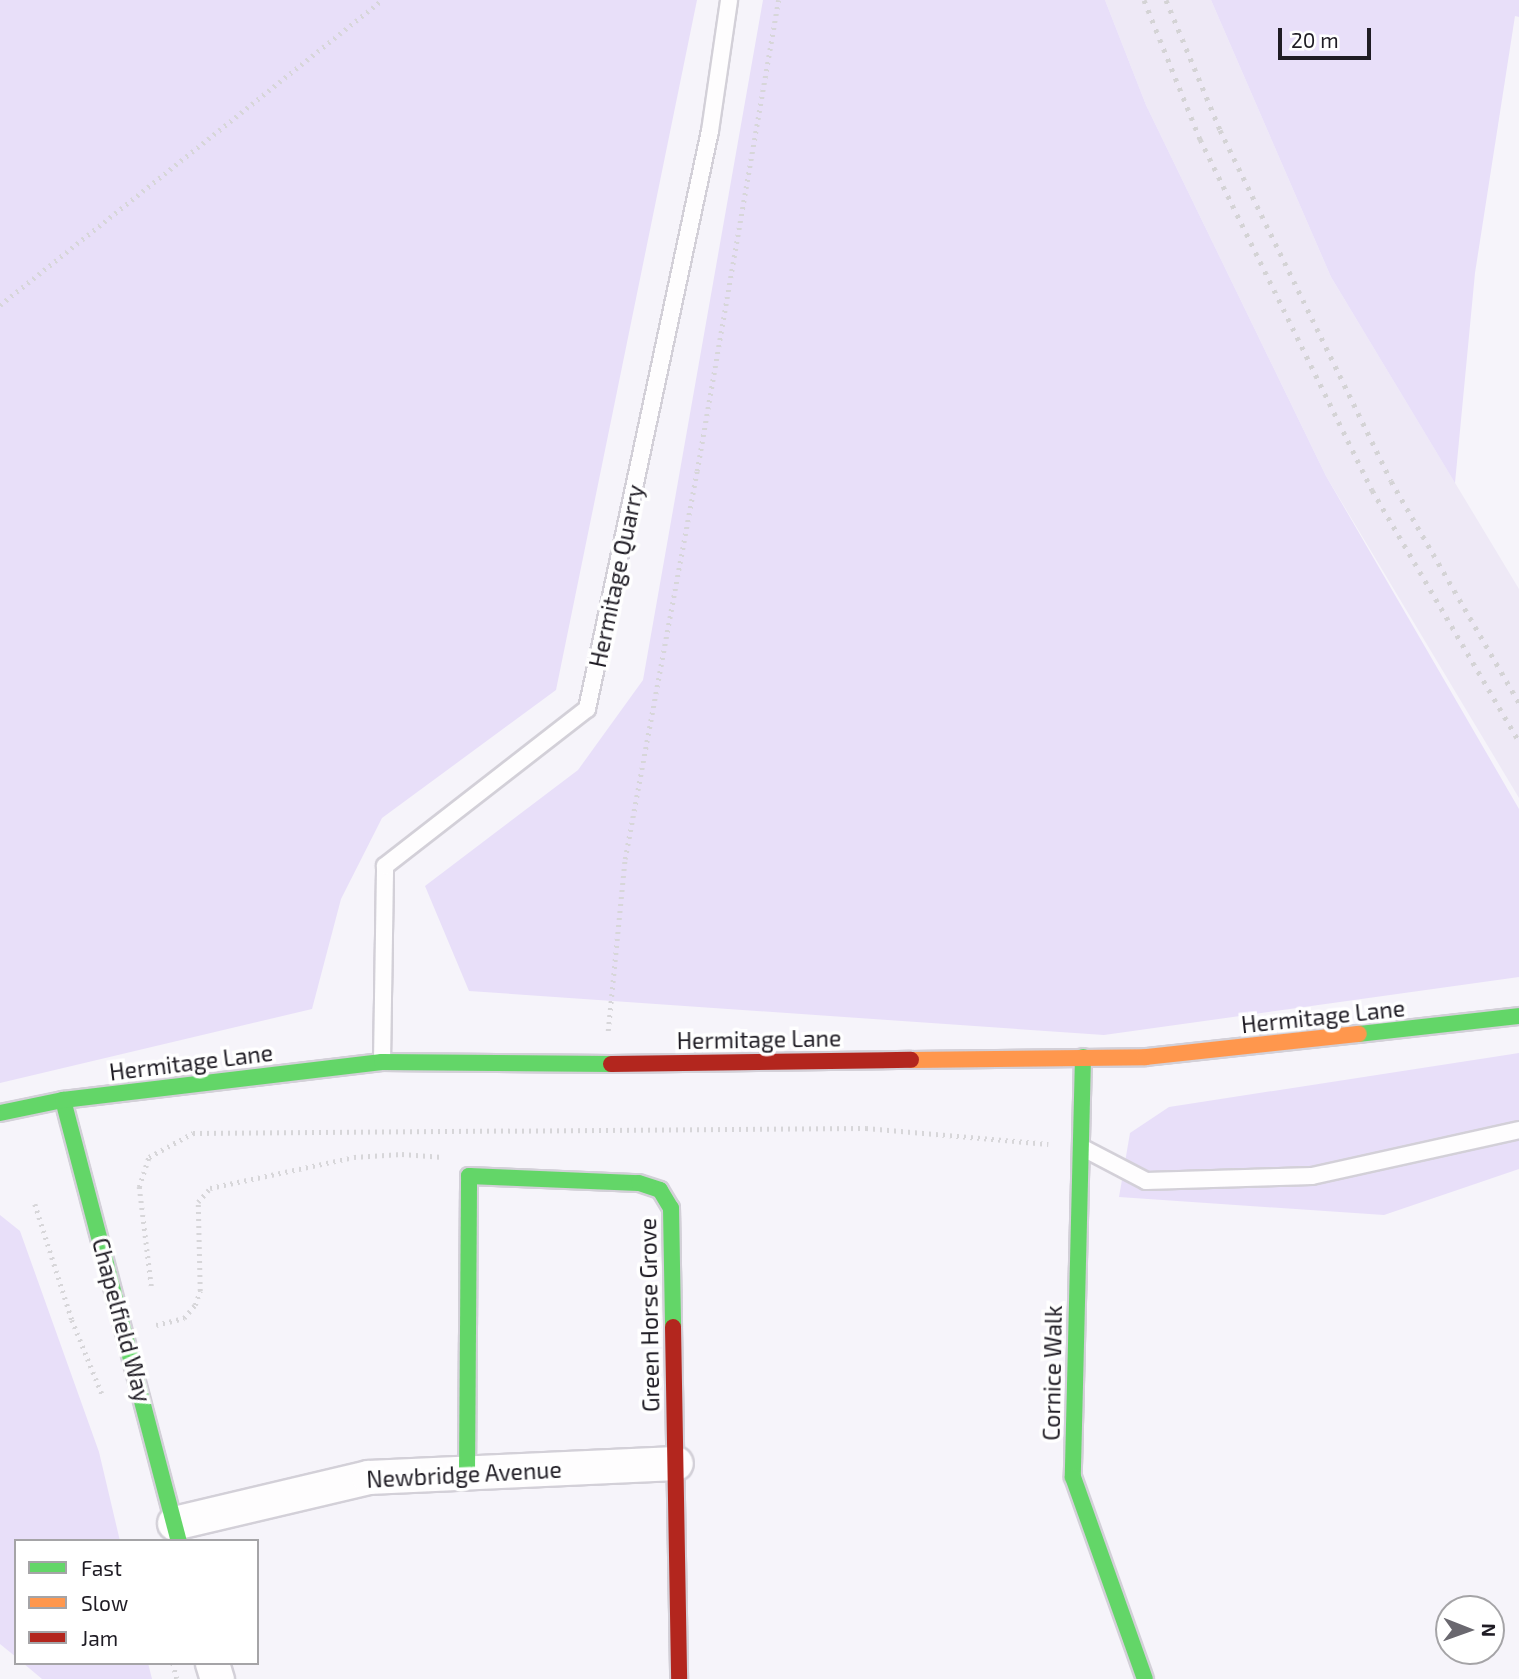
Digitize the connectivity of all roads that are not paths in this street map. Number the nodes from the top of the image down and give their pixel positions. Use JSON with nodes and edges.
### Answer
{"nodes":[{"id":1,"x":729,"y":0,"type":"edge"},
{"id":2,"x":1519,"y":1016,"type":"edge"},
{"id":3,"x":1083,"y":1056,"type":"junction"},
{"id":4,"x":382,"y":1062,"type":"junction"},
{"id":5,"x":63,"y":1100,"type":"junction"},
{"id":6,"x":0,"y":1113,"type":"edge"},
{"id":7,"x":1519,"y":1130,"type":"edge"},
{"id":8,"x":1080,"y":1146,"type":"junction"},
{"id":9,"x":676,"y":1463,"type":"junction"},
{"id":10,"x":467,"y":1473,"type":"junction"},
{"id":11,"x":176,"y":1532,"type":"edge"},
{"id":12,"x":679,"y":1679,"type":"edge"},
{"id":13,"x":1144,"y":1679,"type":"edge"}],
"edges":[{"from":1,"to":4,"type":"lane","name":"Hermitage Quarry"},
{"from":2,"to":3,"type":"street","name":"Hermitage Lane"},
{"from":3,"to":4,"type":"street","name":"Hermitage Lane"},
{"from":3,"to":8,"type":"street","name":"Cornice Walk"},
{"from":4,"to":5,"type":"street","name":"Hermitage Lane"},
{"from":5,"to":6,"type":"street","name":"Hermitage Lane"},
{"from":5,"to":11,"type":"street","name":"Chapelfield Way"},
{"from":7,"to":8,"type":"lane"},
{"from":8,"to":13,"type":"street","name":"Cornice Walk"},
{"from":9,"to":10,"type":"street","name":"Newbridge Avenue"},
{"from":9,"to":10,"type":"street","name":"Green Horse Grove"},
{"from":9,"to":12,"type":"street","name":"Green Horse Grove"},
{"from":10,"to":11,"type":"street","name":"Newbridge Avenue"}]}
